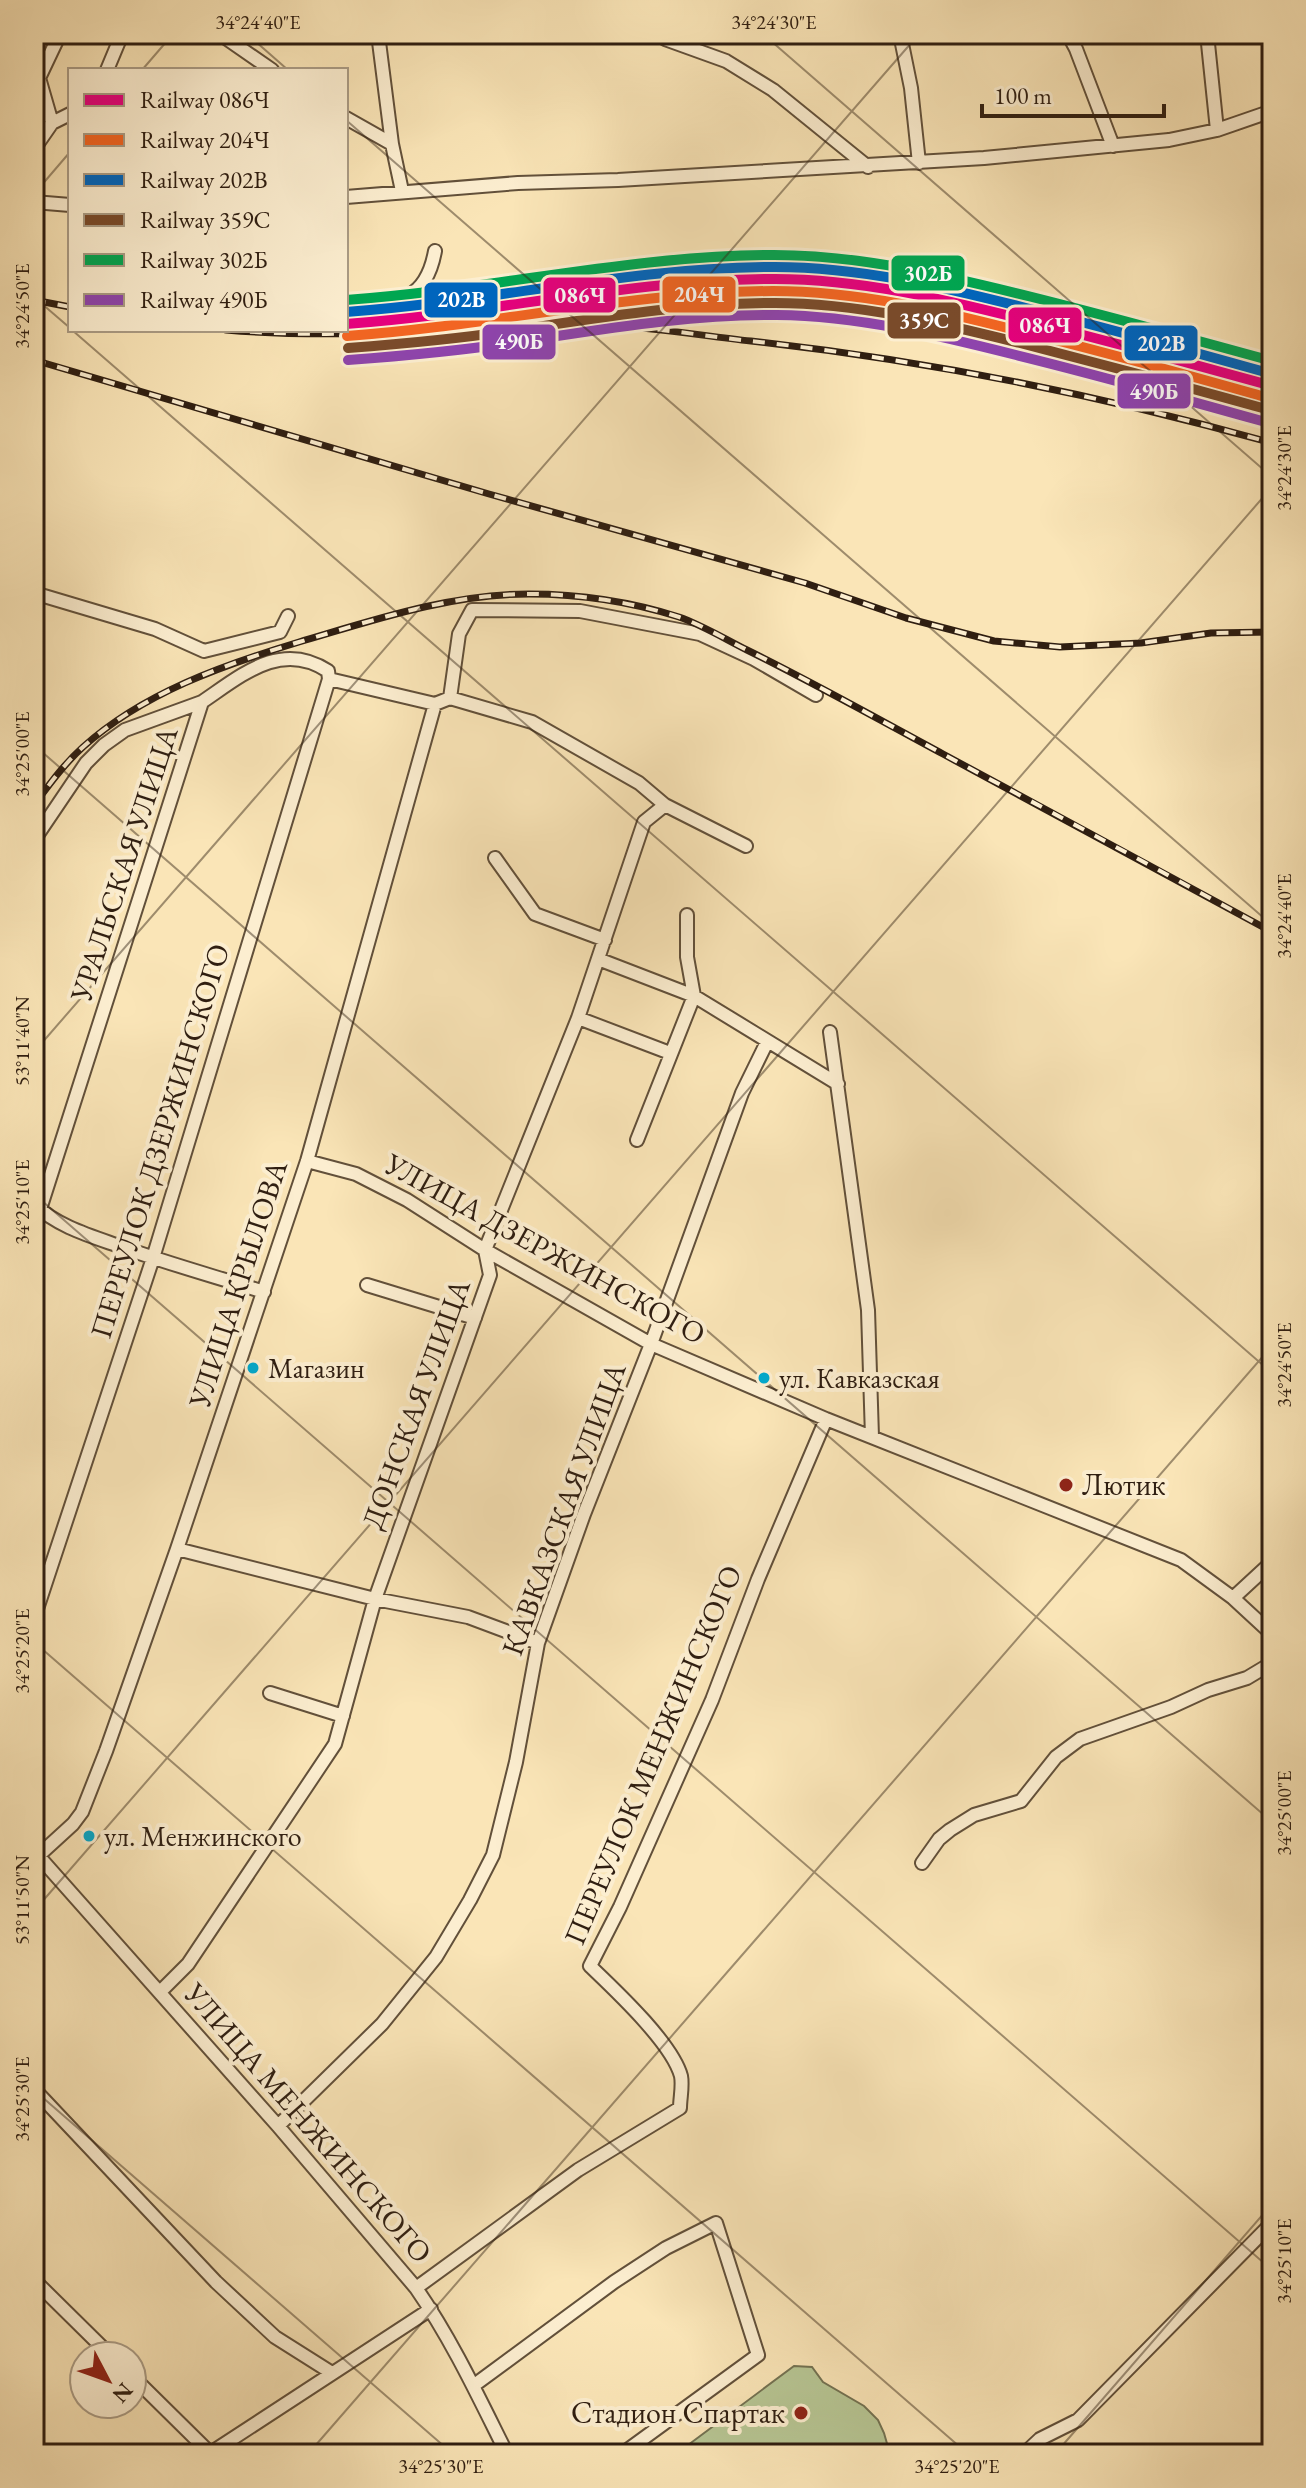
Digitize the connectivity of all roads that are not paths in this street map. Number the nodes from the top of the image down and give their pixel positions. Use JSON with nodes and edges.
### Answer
{"nodes":[{"id":1,"x":122,"y":34,"type":"edge"},
{"id":2,"x":220,"y":34,"type":"edge"},
{"id":3,"x":378,"y":34,"type":"edge"},
{"id":4,"x":662,"y":34,"type":"edge"},
{"id":5,"x":900,"y":34,"type":"edge"},
{"id":6,"x":1068,"y":34,"type":"edge"},
{"id":7,"x":1207,"y":34,"type":"edge"},
{"id":8,"x":58,"y":38,"type":"dead end"},
{"id":9,"x":108,"y":68,"type":"edge"},
{"id":10,"x":269,"y":68,"type":"edge"},
{"id":11,"x":1272,"y":111,"type":"edge"},
{"id":12,"x":68,"y":115,"type":"edge"},
{"id":13,"x":348,"y":119,"type":"edge"},
{"id":14,"x":52,"y":123,"type":"junction"},
{"id":15,"x":1217,"y":130,"type":"junction"},
{"id":16,"x":392,"y":144,"type":"junction"},
{"id":17,"x":1113,"y":146,"type":"junction"},
{"id":18,"x":34,"y":149,"type":"edge"},
{"id":19,"x":919,"y":163,"type":"junction"},
{"id":20,"x":868,"y":167,"type":"junction"},
{"id":21,"x":402,"y":191,"type":"junction"},
{"id":22,"x":348,"y":197,"type":"edge"},
{"id":23,"x":34,"y":202,"type":"edge"},
{"id":24,"x":51,"y":203,"type":"junction"},
{"id":25,"x":68,"y":205,"type":"edge"},
{"id":26,"x":68,"y":215,"type":"edge"},
{"id":27,"x":435,"y":251,"type":"dead end"},
{"id":28,"x":348,"y":305,"type":"edge"},
{"id":29,"x":34,"y":593,"type":"edge"},
{"id":30,"x":288,"y":616,"type":"dead end"},
{"id":31,"x":329,"y":679,"type":"junction"},
{"id":32,"x":816,"y":695,"type":"dead end"},
{"id":33,"x":450,"y":698,"type":"junction"},
{"id":34,"x":202,"y":702,"type":"junction"},
{"id":35,"x":435,"y":704,"type":"junction"},
{"id":36,"x":665,"y":805,"type":"junction"},
{"id":37,"x":34,"y":840,"type":"edge"},
{"id":38,"x":746,"y":846,"type":"dead end"},
{"id":39,"x":495,"y":858,"type":"dead end"},
{"id":40,"x":687,"y":915,"type":"dead end"},
{"id":41,"x":605,"y":940,"type":"junction"},
{"id":42,"x":598,"y":959,"type":"junction"},
{"id":43,"x":694,"y":996,"type":"junction"},
{"id":44,"x":578,"y":1018,"type":"junction"},
{"id":45,"x":830,"y":1032,"type":"dead end"},
{"id":46,"x":767,"y":1042,"type":"junction"},
{"id":47,"x":670,"y":1053,"type":"junction"},
{"id":48,"x":838,"y":1084,"type":"junction"},
{"id":49,"x":637,"y":1140,"type":"dead end"},
{"id":50,"x":307,"y":1161,"type":"junction"},
{"id":51,"x":38,"y":1207,"type":"edge"},
{"id":52,"x":34,"y":1228,"type":"edge"},
{"id":53,"x":485,"y":1250,"type":"junction"},
{"id":54,"x":153,"y":1258,"type":"junction"},
{"id":55,"x":367,"y":1285,"type":"dead end"},
{"id":56,"x":264,"y":1292,"type":"junction"},
{"id":57,"x":475,"y":1318,"type":"junction"},
{"id":58,"x":651,"y":1344,"type":"junction"},
{"id":59,"x":826,"y":1419,"type":"junction"},
{"id":60,"x":872,"y":1437,"type":"junction"},
{"id":61,"x":177,"y":1549,"type":"junction"},
{"id":62,"x":1272,"y":1562,"type":"edge"},
{"id":63,"x":1233,"y":1598,"type":"junction"},
{"id":64,"x":375,"y":1599,"type":"junction"},
{"id":65,"x":34,"y":1618,"type":"edge"},
{"id":66,"x":1272,"y":1634,"type":"edge"},
{"id":67,"x":538,"y":1643,"type":"junction"},
{"id":68,"x":1272,"y":1663,"type":"edge"},
{"id":69,"x":270,"y":1693,"type":"dead end"},
{"id":70,"x":343,"y":1716,"type":"junction"},
{"id":71,"x":36,"y":1853,"type":"edge"},
{"id":72,"x":922,"y":1863,"type":"dead end"},
{"id":73,"x":160,"y":1992,"type":"junction"},
{"id":74,"x":34,"y":2089,"type":"edge"},
{"id":75,"x":278,"y":2126,"type":"junction"},
{"id":76,"x":1272,"y":2223,"type":"edge"},
{"id":77,"x":34,"y":2280,"type":"edge"},
{"id":78,"x":416,"y":2288,"type":"junction"},
{"id":79,"x":431,"y":2309,"type":"junction"},
{"id":80,"x":95,"y":2340,"type":"edge"},
{"id":81,"x":332,"y":2373,"type":"junction"},
{"id":82,"x":473,"y":2386,"type":"junction"},
{"id":83,"x":148,"y":2392,"type":"edge"},
{"id":84,"x":210,"y":2454,"type":"edge"},
{"id":85,"x":507,"y":2454,"type":"edge"},
{"id":86,"x":622,"y":2454,"type":"edge"},
{"id":87,"x":1024,"y":2454,"type":"edge"}],
"edges":[{"from":1,"to":9,"type":"street"},
{"from":2,"to":10,"type":"street"},
{"from":3,"to":16,"type":"street"},
{"from":4,"to":20,"type":"street"},
{"from":5,"to":19,"type":"street"},
{"from":6,"to":17,"type":"street"},
{"from":7,"to":15,"type":"street"},
{"from":8,"to":14,"type":"street"},
{"from":11,"to":15,"type":"street"},
{"from":12,"to":14,"type":"street"},
{"from":13,"to":16,"type":"street"},
{"from":14,"to":18,"type":"street"},
{"from":15,"to":17,"type":"street"},
{"from":16,"to":21,"type":"street"},
{"from":17,"to":19,"type":"street"},
{"from":19,"to":20,"type":"street"},
{"from":20,"to":21,"type":"street"},
{"from":21,"to":22,"type":"street"},
{"from":23,"to":24,"type":"street"},
{"from":24,"to":25,"type":"street"},
{"from":24,"to":26,"type":"street"},
{"from":27,"to":28,"type":"street"},
{"from":29,"to":30,"type":"street"},
{"from":31,"to":34,"type":"street","name":"УРАЛЬСКАЯ УЛИЦА"},
{"from":31,"to":35,"type":"street"},
{"from":31,"to":54,"type":"street","name":"ПЕРЕУЛОК ДЗЕРЖИНСКОГО"},
{"from":32,"to":33,"type":"street"},
{"from":33,"to":35,"type":"street"},
{"from":33,"to":36,"type":"street"},
{"from":34,"to":37,"type":"street"},
{"from":34,"to":51,"type":"street","name":"УРАЛЬСКАЯ УЛИЦА"},
{"from":35,"to":50,"type":"street","name":"УЛИЦА КРЫЛОВА"},
{"from":36,"to":38,"type":"street"},
{"from":36,"to":41,"type":"street","name":"ДОНСКАЯ УЛИЦА"},
{"from":39,"to":41,"type":"street"},
{"from":40,"to":43,"type":"street"},
{"from":41,"to":42,"type":"street","name":"ДОНСКАЯ УЛИЦА"},
{"from":42,"to":43,"type":"street"},
{"from":42,"to":44,"type":"street","name":"ДОНСКАЯ УЛИЦА"},
{"from":43,"to":46,"type":"street"},
{"from":43,"to":47,"type":"street"},
{"from":44,"to":47,"type":"street"},
{"from":44,"to":53,"type":"street","name":"ДОНСКАЯ УЛИЦА"},
{"from":45,"to":48,"type":"street"},
{"from":46,"to":48,"type":"street"},
{"from":46,"to":58,"type":"street","name":"КАВКАЗСКАЯ УЛИЦА"},
{"from":47,"to":49,"type":"street"},
{"from":48,"to":60,"type":"street"},
{"from":50,"to":53,"type":"street","name":"УЛИЦА ДЗЕРЖИНСКОГО"},
{"from":50,"to":56,"type":"street","name":"УЛИЦА КРЫЛОВА"},
{"from":51,"to":52,"type":"street","name":"УРАЛЬСКАЯ УЛИЦА"},
{"from":51,"to":54,"type":"street"},
{"from":53,"to":57,"type":"street","name":"ДОНСКАЯ УЛИЦА"},
{"from":53,"to":58,"type":"street","name":"УЛИЦА ДЗЕРЖИНСКОГО"},
{"from":54,"to":56,"type":"street"},
{"from":54,"to":65,"type":"street","name":"ПЕРЕУЛОК ДЗЕРЖИНСКОГО"},
{"from":55,"to":57,"type":"street"},
{"from":56,"to":61,"type":"street","name":"УЛИЦА КРЫЛОВА"},
{"from":57,"to":64,"type":"street","name":"ДОНСКАЯ УЛИЦА"},
{"from":58,"to":59,"type":"street","name":"УЛИЦА ДЗЕРЖИНСКОГО"},
{"from":58,"to":67,"type":"street","name":"КАВКАЗСКАЯ УЛИЦА"},
{"from":59,"to":60,"type":"street","name":"УЛИЦА ДЗЕРЖИНСКОГО"},
{"from":59,"to":78,"type":"street","name":"ПЕРЕУЛОК МЕНЖИНСКОГО"},
{"from":60,"to":63,"type":"street","name":"УЛИЦА ДЗЕРЖИНСКОГО"},
{"from":61,"to":64,"type":"street"},
{"from":61,"to":71,"type":"street","name":"УЛИЦА КРЫЛОВА"},
{"from":62,"to":63,"type":"street"},
{"from":63,"to":66,"type":"street","name":"УЛИЦА ДЗЕРЖИНСКОГО"},
{"from":64,"to":67,"type":"street"},
{"from":64,"to":70,"type":"street","name":"ДОНСКАЯ УЛИЦА"},
{"from":67,"to":75,"type":"street","name":"КАВКАЗСКАЯ УЛИЦА"},
{"from":68,"to":72,"type":"street"},
{"from":69,"to":70,"type":"street"},
{"from":70,"to":73,"type":"street","name":"ДОНСКАЯ УЛИЦА"},
{"from":71,"to":73,"type":"street","name":"УЛИЦА МЕНЖИНСКОГО"},
{"from":73,"to":75,"type":"street","name":"УЛИЦА МЕНЖИНСКОГО"},
{"from":74,"to":81,"type":"street"},
{"from":75,"to":78,"type":"street","name":"УЛИЦА МЕНЖИНСКОГО"},
{"from":76,"to":87,"type":"street"},
{"from":77,"to":80,"type":"street"},
{"from":78,"to":79,"type":"street","name":"УЛИЦА МЕНЖИНСКОГО"},
{"from":79,"to":81,"type":"street"},
{"from":79,"to":82,"type":"street","name":"УЛИЦА МЕНЖИНСКОГО"},
{"from":81,"to":84,"type":"street"},
{"from":82,"to":85,"type":"street","name":"УЛИЦА МЕНЖИНСКОГО"},
{"from":82,"to":86,"type":"street"},
{"from":83,"to":84,"type":"street"}]}
